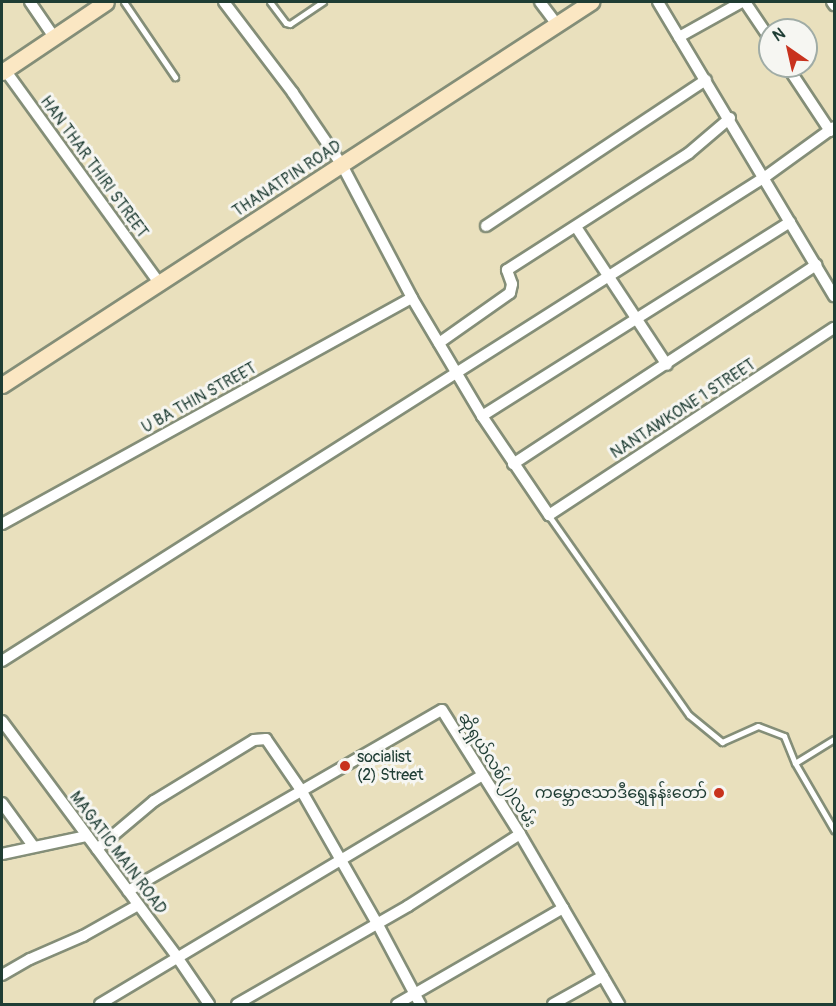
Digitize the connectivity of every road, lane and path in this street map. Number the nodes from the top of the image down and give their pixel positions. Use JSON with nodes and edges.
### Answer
{"nodes":[{"id":1,"x":30,"y":2,"type":"edge"},
{"id":2,"x":89,"y":2,"type":"edge"},
{"id":3,"x":106,"y":2,"type":"edge"},
{"id":4,"x":124,"y":2,"type":"edge"},
{"id":5,"x":224,"y":2,"type":"edge"},
{"id":6,"x":270,"y":2,"type":"edge"},
{"id":7,"x":323,"y":2,"type":"edge"},
{"id":8,"x":540,"y":2,"type":"edge"},
{"id":9,"x":591,"y":2,"type":"edge"},
{"id":10,"x":658,"y":2,"type":"edge"},
{"id":11,"x":744,"y":2,"type":"edge"},
{"id":12,"x":832,"y":2,"type":"edge"},
{"id":13,"x":834,"y":5,"type":"edge"},
{"id":14,"x":758,"y":22,"type":"edge"},
{"id":15,"x":556,"y":23,"type":"junction"},
{"id":16,"x":52,"y":33,"type":"junction"},
{"id":17,"x":679,"y":37,"type":"junction"},
{"id":18,"x":3,"y":68,"type":"edge"},
{"id":19,"x":175,"y":77,"type":"dead end"},
{"id":20,"x":796,"y":78,"type":"edge"},
{"id":21,"x":706,"y":80,"type":"junction"},
{"id":22,"x":729,"y":118,"type":"junction"},
{"id":23,"x":832,"y":129,"type":"edge"},
{"id":24,"x":342,"y":165,"type":"junction"},
{"id":25,"x":765,"y":177,"type":"junction"},
{"id":26,"x":790,"y":222,"type":"junction"},
{"id":27,"x":486,"y":226,"type":"dead end"},
{"id":28,"x":576,"y":226,"type":"junction"},
{"id":29,"x":816,"y":265,"type":"junction"},
{"id":30,"x":609,"y":276,"type":"junction"},
{"id":31,"x":159,"y":283,"type":"junction"},
{"id":32,"x":834,"y":296,"type":"edge"},
{"id":33,"x":412,"y":298,"type":"junction"},
{"id":34,"x":637,"y":319,"type":"junction"},
{"id":35,"x":834,"y":328,"type":"edge"},
{"id":36,"x":439,"y":343,"type":"junction"},
{"id":37,"x":667,"y":365,"type":"junction"},
{"id":38,"x":457,"y":374,"type":"junction"},
{"id":39,"x":2,"y":385,"type":"edge"},
{"id":40,"x":482,"y":416,"type":"junction"},
{"id":41,"x":513,"y":465,"type":"junction"},
{"id":42,"x":549,"y":515,"type":"junction"},
{"id":43,"x":2,"y":524,"type":"edge"},
{"id":44,"x":2,"y":661,"type":"edge"},
{"id":45,"x":2,"y":721,"type":"edge"},
{"id":46,"x":834,"y":739,"type":"edge"},
{"id":47,"x":795,"y":763,"type":"junction"},
{"id":48,"x":483,"y":775,"type":"junction"},
{"id":49,"x":301,"y":790,"type":"junction"},
{"id":50,"x":2,"y":803,"type":"edge"},
{"id":51,"x":834,"y":830,"type":"edge"},
{"id":52,"x":520,"y":834,"type":"junction"},
{"id":53,"x":87,"y":836,"type":"junction"},
{"id":54,"x":34,"y":847,"type":"junction"},
{"id":55,"x":97,"y":849,"type":"junction"},
{"id":56,"x":2,"y":854,"type":"edge"},
{"id":57,"x":340,"y":860,"type":"junction"},
{"id":58,"x":128,"y":891,"type":"junction"},
{"id":59,"x":138,"y":905,"type":"junction"},
{"id":60,"x":563,"y":908,"type":"junction"},
{"id":61,"x":377,"y":923,"type":"junction"},
{"id":62,"x":177,"y":957,"type":"junction"},
{"id":63,"x":2,"y":975,"type":"edge"},
{"id":64,"x":603,"y":976,"type":"junction"},
{"id":65,"x":417,"y":1000,"type":"edge"},
{"id":66,"x":100,"y":1005,"type":"edge"},
{"id":67,"x":209,"y":1005,"type":"edge"},
{"id":68,"x":237,"y":1005,"type":"edge"},
{"id":69,"x":397,"y":1005,"type":"edge"},
{"id":70,"x":553,"y":1005,"type":"edge"},
{"id":71,"x":619,"y":1005,"type":"edge"}],
"edges":[{"from":1,"to":16,"type":"street"},
{"from":2,"to":16,"type":"main road"},
{"from":3,"to":16,"type":"main road"},
{"from":4,"to":19,"type":"lane"},
{"from":5,"to":24,"type":"street"},
{"from":6,"to":7,"type":"lane"},
{"from":8,"to":15,"type":"street"},
{"from":9,"to":15,"type":"main road","name":"THANATPIN ROAD"},
{"from":10,"to":17,"type":"street"},
{"from":11,"to":14,"type":"street"},
{"from":11,"to":17,"type":"street"},
{"from":12,"to":13,"type":"street"},
{"from":15,"to":24,"type":"main road","name":"THANATPIN ROAD"},
{"from":16,"to":18,"type":"main road"},
{"from":17,"to":21,"type":"street"},
{"from":18,"to":31,"type":"street","name":"HAN THAR THIRI STREET"},
{"from":20,"to":23,"type":"street"},
{"from":21,"to":22,"type":"street"},
{"from":21,"to":27,"type":"street"},
{"from":22,"to":25,"type":"street"},
{"from":22,"to":28,"type":"street"},
{"from":23,"to":25,"type":"street"},
{"from":24,"to":31,"type":"main road","name":"THANATPIN ROAD"},
{"from":24,"to":33,"type":"street"},
{"from":25,"to":26,"type":"street"},
{"from":25,"to":30,"type":"street"},
{"from":26,"to":29,"type":"street"},
{"from":26,"to":34,"type":"street"},
{"from":28,"to":30,"type":"street"},
{"from":28,"to":36,"type":"street"},
{"from":29,"to":32,"type":"street"},
{"from":29,"to":37,"type":"street"},
{"from":30,"to":34,"type":"street"},
{"from":30,"to":38,"type":"street"},
{"from":31,"to":39,"type":"main road","name":"THANATPIN ROAD"},
{"from":33,"to":36,"type":"street"},
{"from":33,"to":43,"type":"street","name":"U BA THIN STREET"},
{"from":34,"to":37,"type":"street"},
{"from":34,"to":40,"type":"street"},
{"from":35,"to":42,"type":"street","name":"NANTAWKONE 1 STREET"},
{"from":36,"to":38,"type":"street"},
{"from":37,"to":41,"type":"street"},
{"from":38,"to":40,"type":"street"},
{"from":38,"to":44,"type":"street"},
{"from":40,"to":41,"type":"street"},
{"from":41,"to":42,"type":"street"},
{"from":42,"to":47,"type":"lane"},
{"from":45,"to":53,"type":"street","name":"MAGATIC MAIN ROAD"},
{"from":46,"to":47,"type":"lane"},
{"from":47,"to":51,"type":"lane"},
{"from":48,"to":49,"type":"street","name":"ဆိုရှယ်လစ်(၂)လမ်း"},
{"from":48,"to":52,"type":"street","name":"ဆိုရှယ်လစ်(၂)လမ်း"},
{"from":48,"to":57,"type":"street"},
{"from":49,"to":55,"type":"street"},
{"from":49,"to":57,"type":"street"},
{"from":49,"to":58,"type":"street","name":"ဆိုရှယ်လစ်(၂)လမ်း"},
{"from":50,"to":54,"type":"street"},
{"from":52,"to":60,"type":"street","name":"ဆိုရှယ်လစ်(၂)လမ်း"},
{"from":52,"to":61,"type":"street"},
{"from":53,"to":54,"type":"street"},
{"from":53,"to":55,"type":"street","name":"MAGATIC MAIN ROAD"},
{"from":54,"to":56,"type":"street"},
{"from":55,"to":58,"type":"street","name":"MAGATIC MAIN ROAD"},
{"from":57,"to":61,"type":"street"},
{"from":57,"to":62,"type":"street"},
{"from":58,"to":59,"type":"street","name":"MAGATIC MAIN ROAD"},
{"from":59,"to":62,"type":"street","name":"MAGATIC MAIN ROAD"},
{"from":59,"to":63,"type":"street"},
{"from":60,"to":64,"type":"street","name":"ဆိုရှယ်လစ်(၂)လမ်း"},
{"from":60,"to":65,"type":"street"},
{"from":61,"to":65,"type":"street"},
{"from":61,"to":68,"type":"street"},
{"from":62,"to":66,"type":"street"},
{"from":62,"to":67,"type":"street","name":"MAGATIC MAIN ROAD"},
{"from":64,"to":70,"type":"street"},
{"from":64,"to":71,"type":"street","name":"ဆိုရှယ်လစ်(၂)လမ်း"},
{"from":65,"to":69,"type":"street"}]}
